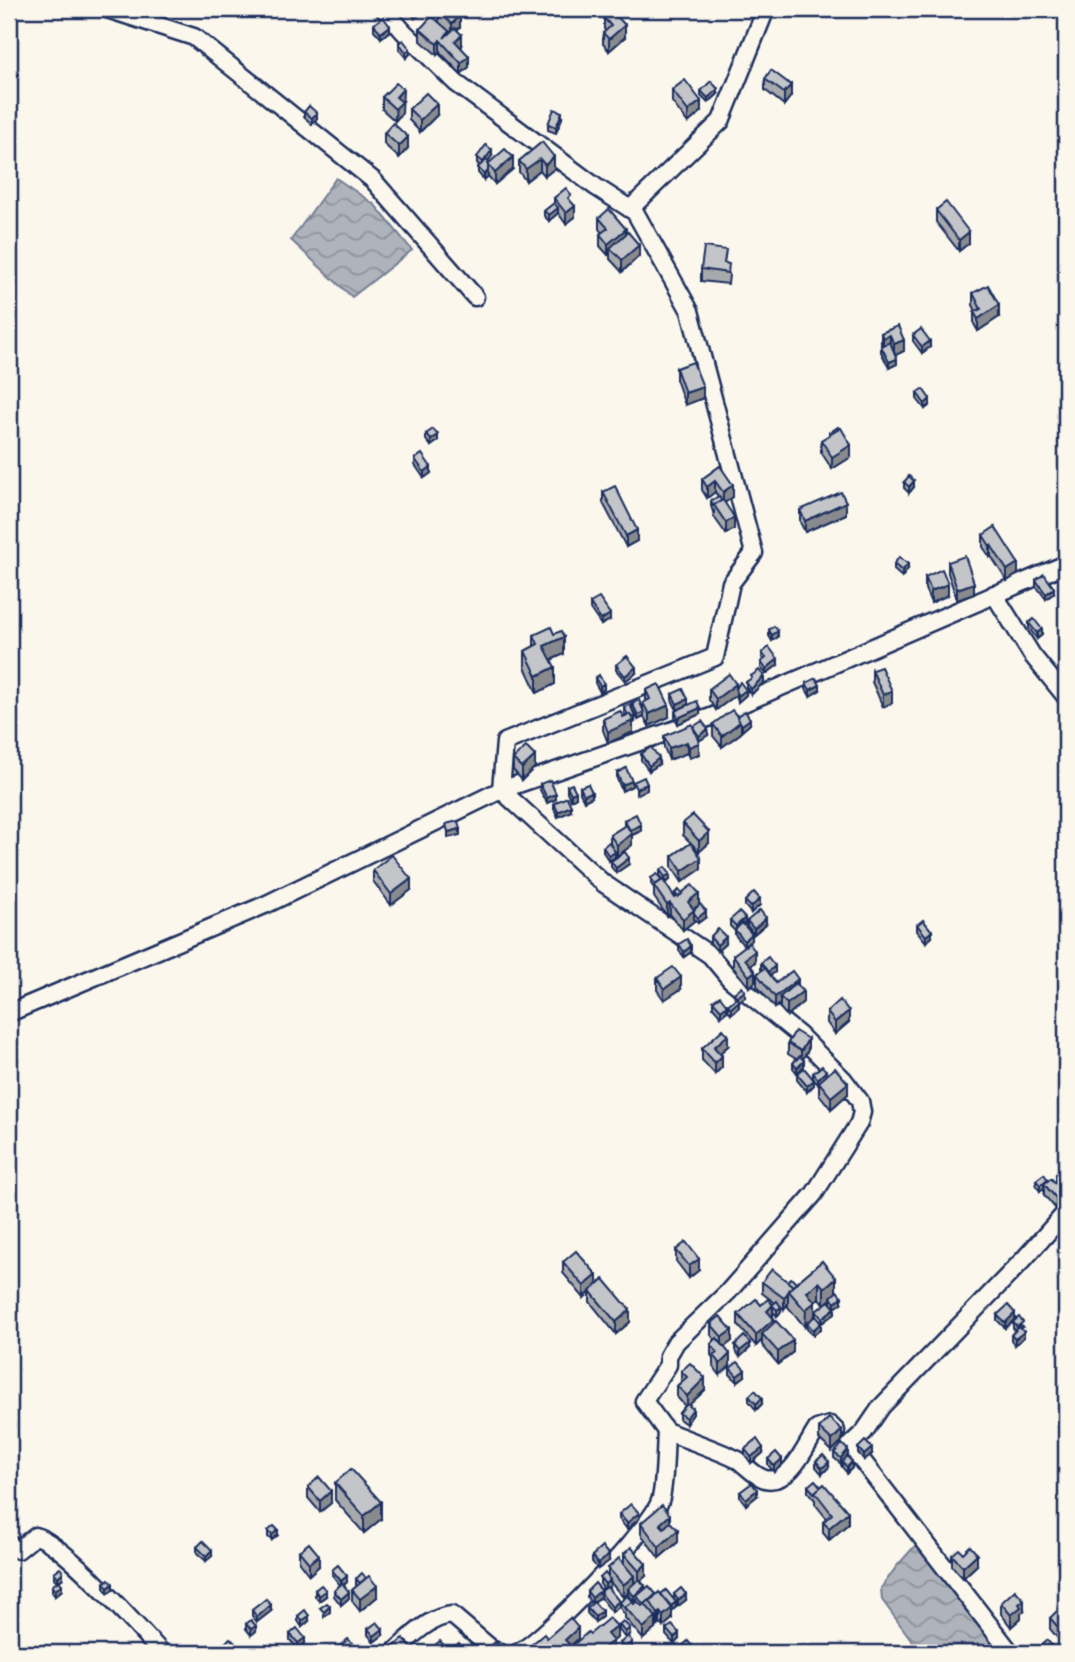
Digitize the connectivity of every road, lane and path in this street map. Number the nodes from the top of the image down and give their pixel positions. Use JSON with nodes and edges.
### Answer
{"nodes":[{"id":1,"x":107,"y":9,"type":"edge"},
{"id":2,"x":384,"y":9,"type":"edge"},
{"id":3,"x":765,"y":9,"type":"edge"},
{"id":4,"x":630,"y":209,"type":"junction"},
{"id":5,"x":475,"y":297,"type":"dead end"},
{"id":6,"x":1066,"y":564,"type":"edge"},
{"id":7,"x":994,"y":594,"type":"junction"},
{"id":8,"x":1066,"y":696,"type":"edge"},
{"id":9,"x":501,"y":790,"type":"junction"},
{"id":10,"x":9,"y":1013,"type":"edge"},
{"id":11,"x":1066,"y":1212,"type":"edge"},
{"id":12,"x":666,"y":1432,"type":"junction"},
{"id":13,"x":850,"y":1445,"type":"junction"},
{"id":14,"x":9,"y":1544,"type":"edge"},
{"id":15,"x":162,"y":1653,"type":"edge"},
{"id":16,"x":393,"y":1653,"type":"edge"},
{"id":17,"x":501,"y":1653,"type":"edge"},
{"id":18,"x":517,"y":1653,"type":"edge"},
{"id":19,"x":1011,"y":1653,"type":"edge"}],
"edges":[{"from":1,"to":5,"type":"street"},
{"from":2,"to":4,"type":"street"},
{"from":3,"to":4,"type":"street"},
{"from":4,"to":9,"type":"street"},
{"from":6,"to":7,"type":"street"},
{"from":7,"to":8,"type":"street"},
{"from":7,"to":9,"type":"street"},
{"from":9,"to":10,"type":"street"},
{"from":9,"to":12,"type":"street"},
{"from":11,"to":13,"type":"street"},
{"from":12,"to":13,"type":"street"},
{"from":12,"to":18,"type":"street"},
{"from":13,"to":19,"type":"street"},
{"from":14,"to":15,"type":"street"},
{"from":16,"to":17,"type":"street"}]}
